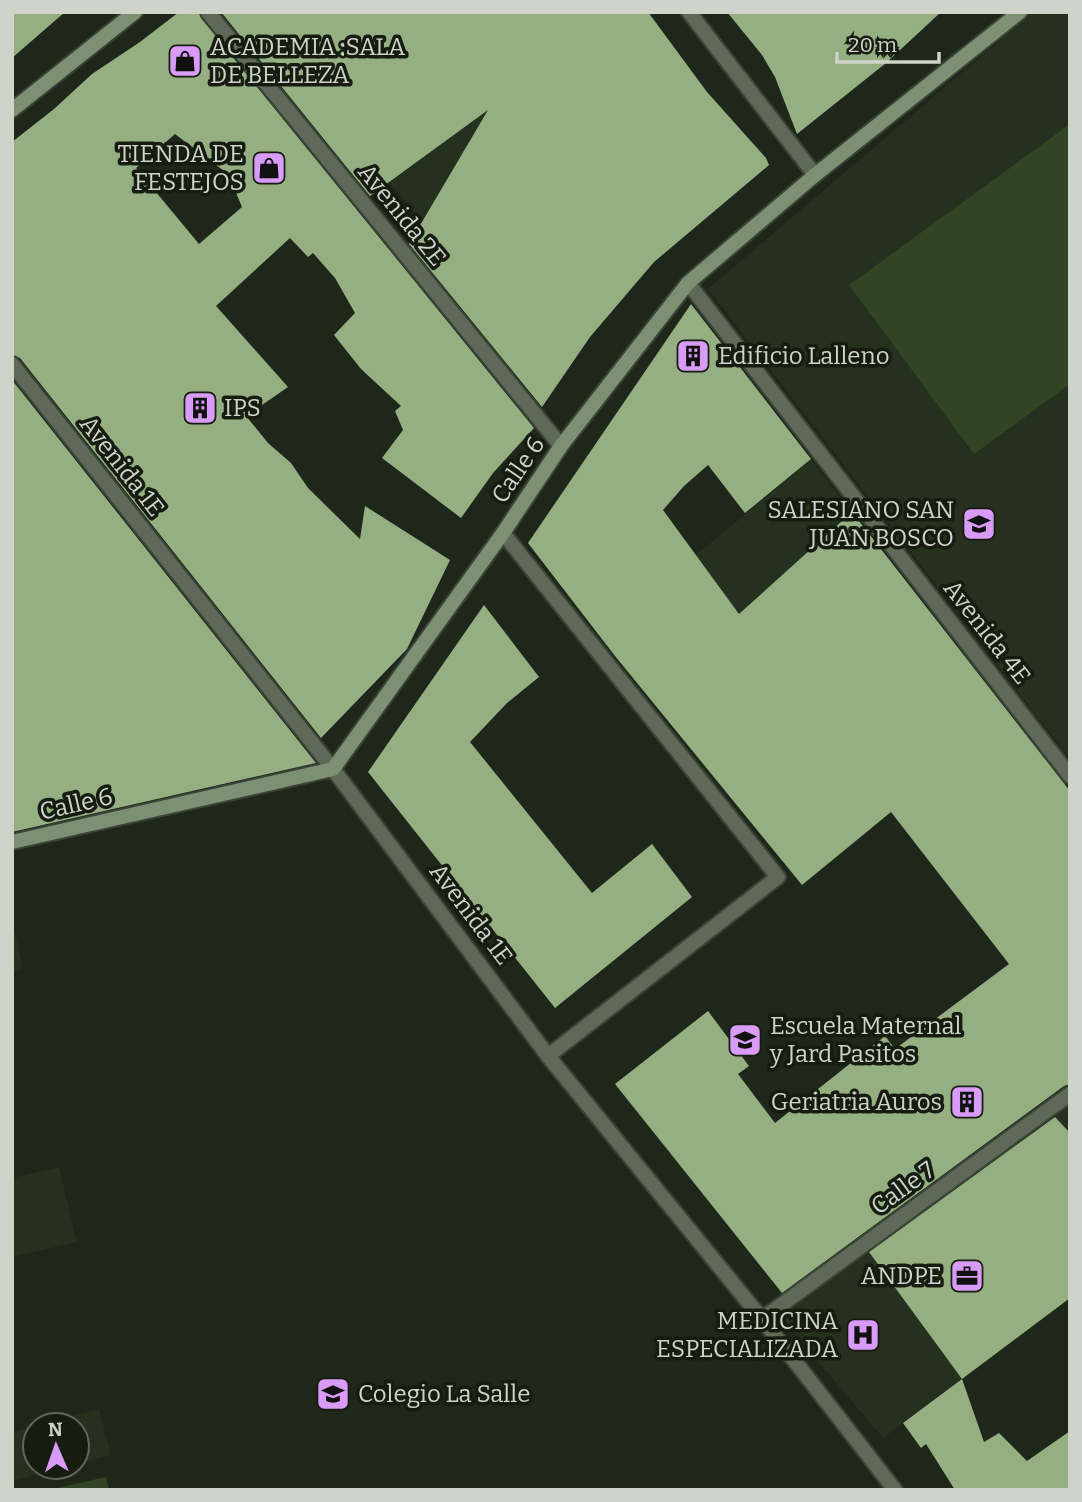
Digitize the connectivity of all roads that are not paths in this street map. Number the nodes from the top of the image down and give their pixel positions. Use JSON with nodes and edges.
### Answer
{"nodes":[{"id":1,"x":135,"y":12,"type":"edge"},
{"id":2,"x":208,"y":12,"type":"edge"},
{"id":3,"x":689,"y":12,"type":"edge"},
{"id":4,"x":1020,"y":12,"type":"edge"},
{"id":5,"x":12,"y":110,"type":"edge"},
{"id":6,"x":815,"y":175,"type":"junction"},
{"id":7,"x":688,"y":282,"type":"junction"},
{"id":8,"x":12,"y":364,"type":"edge"},
{"id":9,"x":561,"y":446,"type":"junction"},
{"id":10,"x":503,"y":533,"type":"junction"},
{"id":11,"x":333,"y":769,"type":"junction"},
{"id":12,"x":1070,"y":776,"type":"edge"},
{"id":13,"x":12,"y":842,"type":"edge"},
{"id":14,"x":548,"y":1056,"type":"junction"},
{"id":15,"x":1070,"y":1094,"type":"edge"},
{"id":16,"x":762,"y":1319,"type":"junction"},
{"id":17,"x":895,"y":1490,"type":"edge"}],
"edges":[{"from":1,"to":5,"type":"street"},
{"from":2,"to":9,"type":"street","name":"Avenida 2E"},
{"from":3,"to":6,"type":"street"},
{"from":4,"to":6,"type":"street","name":"Calle 6"},
{"from":6,"to":7,"type":"street","name":"Calle 6"},
{"from":7,"to":9,"type":"street","name":"Calle 6"},
{"from":7,"to":12,"type":"street","name":"Avenida 4E"},
{"from":8,"to":11,"type":"street","name":"Avenida 1E"},
{"from":9,"to":10,"type":"street","name":"Calle 6"},
{"from":10,"to":11,"type":"street","name":"Calle 6"},
{"from":10,"to":14,"type":"street"},
{"from":11,"to":13,"type":"street","name":"Calle 6"},
{"from":11,"to":14,"type":"street","name":"Avenida 1E"},
{"from":14,"to":16,"type":"street","name":"Avenida 1E"},
{"from":15,"to":16,"type":"street","name":"Calle 7"},
{"from":16,"to":17,"type":"street","name":"Avenida 1E"}]}
